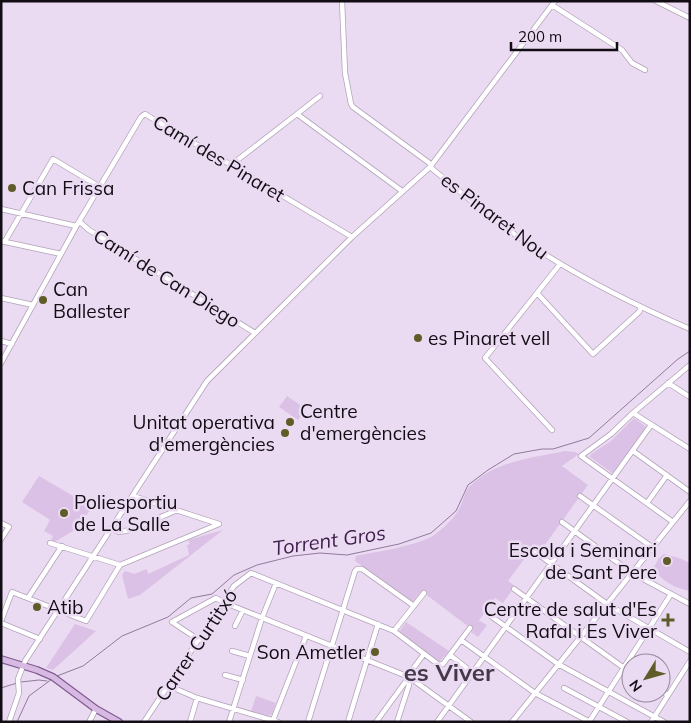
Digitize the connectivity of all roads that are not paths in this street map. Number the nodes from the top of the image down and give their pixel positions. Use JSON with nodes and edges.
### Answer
{"nodes":[{"id":1,"x":342,"y":1,"type":"edge"},
{"id":2,"x":656,"y":1,"type":"edge"},
{"id":3,"x":554,"y":3,"type":"edge"},
{"id":4,"x":690,"y":18,"type":"edge"},
{"id":5,"x":645,"y":70,"type":"dead end"},
{"id":6,"x":320,"y":96,"type":"dead end"},
{"id":7,"x":297,"y":114,"type":"junction"},
{"id":8,"x":231,"y":165,"type":"junction"},
{"id":9,"x":431,"y":166,"type":"junction"},
{"id":10,"x":100,"y":187,"type":"junction"},
{"id":11,"x":402,"y":191,"type":"junction"},
{"id":12,"x":1,"y":209,"type":"edge"},
{"id":13,"x":21,"y":214,"type":"junction"},
{"id":14,"x":78,"y":224,"type":"junction"},
{"id":15,"x":352,"y":237,"type":"junction"},
{"id":16,"x":3,"y":241,"type":"edge"},
{"id":17,"x":61,"y":254,"type":"junction"},
{"id":18,"x":560,"y":264,"type":"junction"},
{"id":19,"x":537,"y":293,"type":"junction"},
{"id":20,"x":1,"y":298,"type":"edge"},
{"id":21,"x":33,"y":306,"type":"junction"},
{"id":22,"x":641,"y":308,"type":"junction"},
{"id":23,"x":690,"y":329,"type":"edge"},
{"id":24,"x":255,"y":333,"type":"junction"},
{"id":25,"x":1,"y":341,"type":"edge"},
{"id":26,"x":12,"y":344,"type":"junction"},
{"id":27,"x":1,"y":363,"type":"edge"},
{"id":28,"x":690,"y":365,"type":"edge"},
{"id":29,"x":668,"y":383,"type":"junction"},
{"id":30,"x":690,"y":397,"type":"edge"},
{"id":31,"x":633,"y":413,"type":"junction"},
{"id":32,"x":651,"y":424,"type":"junction"},
{"id":33,"x":552,"y":430,"type":"dead end"},
{"id":34,"x":690,"y":449,"type":"edge"},
{"id":35,"x":633,"y":450,"type":"junction"},
{"id":36,"x":667,"y":475,"type":"junction"},
{"id":37,"x":613,"y":478,"type":"junction"},
{"id":38,"x":690,"y":492,"type":"edge"},
{"id":39,"x":133,"y":496,"type":"junction"},
{"id":40,"x":580,"y":496,"type":"dead end"},
{"id":41,"x":690,"y":501,"type":"edge"},
{"id":42,"x":647,"y":503,"type":"junction"},
{"id":43,"x":593,"y":505,"type":"junction"},
{"id":44,"x":175,"y":510,"type":"junction"},
{"id":45,"x":1,"y":522,"type":"edge"},
{"id":46,"x":562,"y":522,"type":"dead end"},
{"id":47,"x":673,"y":522,"type":"junction"},
{"id":48,"x":112,"y":529,"type":"junction"},
{"id":49,"x":575,"y":531,"type":"junction"},
{"id":50,"x":1,"y":539,"type":"edge"},
{"id":51,"x":50,"y":543,"type":"dead end"},
{"id":52,"x":62,"y":546,"type":"junction"},
{"id":53,"x":652,"y":547,"type":"junction"},
{"id":54,"x":531,"y":549,"type":"dead end"},
{"id":55,"x":94,"y":556,"type":"junction"},
{"id":56,"x":120,"y":565,"type":"junction"},
{"id":57,"x":552,"y":565,"type":"junction"},
{"id":58,"x":632,"y":573,"type":"junction"},
{"id":59,"x":276,"y":583,"type":"junction"},
{"id":60,"x":514,"y":589,"type":"dead end"},
{"id":61,"x":424,"y":593,"type":"dead end"},
{"id":62,"x":671,"y":594,"type":"junction"},
{"id":63,"x":28,"y":598,"type":"junction"},
{"id":64,"x":527,"y":598,"type":"junction"},
{"id":65,"x":224,"y":602,"type":"junction"},
{"id":66,"x":607,"y":604,"type":"junction"},
{"id":67,"x":690,"y":604,"type":"edge"},
{"id":68,"x":414,"y":606,"type":"junction"},
{"id":69,"x":59,"y":610,"type":"junction"},
{"id":70,"x":243,"y":610,"type":"junction"},
{"id":71,"x":343,"y":610,"type":"junction"},
{"id":72,"x":488,"y":614,"type":"dead end"},
{"id":73,"x":262,"y":618,"type":"junction"},
{"id":74,"x":1,"y":622,"type":"edge"},
{"id":75,"x":378,"y":624,"type":"junction"},
{"id":76,"x":235,"y":626,"type":"dead end"},
{"id":77,"x":506,"y":627,"type":"junction"},
{"id":78,"x":470,"y":628,"type":"dead end"},
{"id":79,"x":649,"y":629,"type":"junction"},
{"id":80,"x":394,"y":632,"type":"junction"},
{"id":81,"x":306,"y":636,"type":"junction"},
{"id":82,"x":581,"y":636,"type":"junction"},
{"id":83,"x":40,"y":638,"type":"junction"},
{"id":84,"x":199,"y":640,"type":"junction"},
{"id":85,"x":461,"y":640,"type":"junction"},
{"id":86,"x":332,"y":645,"type":"junction"},
{"id":87,"x":232,"y":651,"type":"dead end"},
{"id":88,"x":690,"y":652,"type":"edge"},
{"id":89,"x":633,"y":653,"type":"edge"},
{"id":90,"x":424,"y":654,"type":"junction"},
{"id":91,"x":450,"y":655,"type":"junction"},
{"id":92,"x":250,"y":656,"type":"junction"},
{"id":93,"x":485,"y":656,"type":"junction"},
{"id":94,"x":1,"y":659,"type":"edge"},
{"id":95,"x":367,"y":660,"type":"junction"},
{"id":96,"x":690,"y":661,"type":"edge"},
{"id":97,"x":558,"y":664,"type":"junction"},
{"id":98,"x":24,"y":665,"type":"junction"},
{"id":99,"x":621,"y":667,"type":"edge"},
{"id":100,"x":621,"y":672,"type":"edge"},
{"id":101,"x":473,"y":673,"type":"junction"},
{"id":102,"x":225,"y":675,"type":"dead end"},
{"id":103,"x":409,"y":677,"type":"junction"},
{"id":104,"x":242,"y":680,"type":"junction"},
{"id":105,"x":168,"y":686,"type":"junction"},
{"id":106,"x":564,"y":688,"type":"dead end"},
{"id":107,"x":671,"y":690,"type":"edge"},
{"id":108,"x":608,"y":692,"type":"junction"},
{"id":109,"x":535,"y":693,"type":"junction"},
{"id":110,"x":197,"y":698,"type":"junction"},
{"id":111,"x":663,"y":703,"type":"edge"},
{"id":112,"x":449,"y":705,"type":"junction"},
{"id":113,"x":598,"y":707,"type":"junction"},
{"id":114,"x":96,"y":709,"type":"junction"},
{"id":115,"x":234,"y":709,"type":"junction"},
{"id":116,"x":654,"y":716,"type":"junction"},
{"id":117,"x":117,"y":721,"type":"edge"},
{"id":118,"x":272,"y":721,"type":"edge"},
{"id":119,"x":10,"y":722,"type":"edge"},
{"id":120,"x":89,"y":722,"type":"edge"},
{"id":121,"x":144,"y":722,"type":"edge"},
{"id":122,"x":190,"y":722,"type":"edge"},
{"id":123,"x":229,"y":722,"type":"edge"},
{"id":124,"x":308,"y":722,"type":"edge"},
{"id":125,"x":348,"y":722,"type":"edge"},
{"id":126,"x":376,"y":722,"type":"edge"},
{"id":127,"x":397,"y":722,"type":"edge"},
{"id":128,"x":437,"y":722,"type":"edge"},
{"id":129,"x":472,"y":722,"type":"edge"},
{"id":130,"x":512,"y":722,"type":"edge"},
{"id":131,"x":589,"y":722,"type":"edge"},
{"id":132,"x":627,"y":722,"type":"edge"},
{"id":133,"x":651,"y":722,"type":"edge"},
{"id":134,"x":664,"y":722,"type":"edge"}],
"edges":[{"from":1,"to":9,"type":"street","name":"es Pinaret Nou"},
{"from":2,"to":4,"type":"street"},
{"from":3,"to":5,"type":"street"},
{"from":3,"to":9,"type":"street"},
{"from":6,"to":7,"type":"street"},
{"from":7,"to":8,"type":"street"},
{"from":7,"to":11,"type":"street"},
{"from":8,"to":10,"type":"street","name":"Camí des Pinaret"},
{"from":8,"to":15,"type":"street","name":"Camí des Pinaret"},
{"from":9,"to":11,"type":"street"},
{"from":9,"to":18,"type":"street","name":"es Pinaret Nou"},
{"from":10,"to":13,"type":"street"},
{"from":10,"to":14,"type":"street","name":"Camí des Pinaret"},
{"from":11,"to":15,"type":"street"},
{"from":12,"to":13,"type":"street"},
{"from":13,"to":14,"type":"street"},
{"from":13,"to":16,"type":"street"},
{"from":14,"to":17,"type":"street","name":"Camí des Pinaret"},
{"from":14,"to":24,"type":"street","name":"Camí de Can Diego"},
{"from":15,"to":24,"type":"street"},
{"from":16,"to":17,"type":"street"},
{"from":17,"to":21,"type":"street","name":"Camí des Pinaret"},
{"from":18,"to":19,"type":"street","name":"es Pinaret Nou"},
{"from":18,"to":22,"type":"street","name":"es Pinaret Nou"},
{"from":19,"to":22,"type":"street"},
{"from":19,"to":33,"type":"street","name":"es Pinaret Nou"},
{"from":20,"to":21,"type":"street"},
{"from":21,"to":26,"type":"street","name":"Camí des Pinaret"},
{"from":22,"to":23,"type":"street","name":"es Pinaret Nou"},
{"from":24,"to":39,"type":"street"},
{"from":25,"to":26,"type":"street"},
{"from":26,"to":27,"type":"street","name":"Camí des Pinaret"},
{"from":28,"to":29,"type":"street"},
{"from":29,"to":30,"type":"street"},
{"from":29,"to":31,"type":"street"},
{"from":31,"to":32,"type":"street"},
{"from":31,"to":37,"type":"street"},
{"from":32,"to":34,"type":"street"},
{"from":32,"to":35,"type":"street"},
{"from":35,"to":36,"type":"street"},
{"from":35,"to":37,"type":"street"},
{"from":36,"to":38,"type":"street"},
{"from":36,"to":42,"type":"street"},
{"from":37,"to":42,"type":"street"},
{"from":37,"to":43,"type":"street"},
{"from":39,"to":44,"type":"street"},
{"from":39,"to":48,"type":"street"},
{"from":40,"to":43,"type":"street"},
{"from":41,"to":47,"type":"street"},
{"from":42,"to":47,"type":"street"},
{"from":43,"to":49,"type":"street"},
{"from":43,"to":53,"type":"street"},
{"from":44,"to":48,"type":"street"},
{"from":44,"to":56,"type":"street"},
{"from":45,"to":50,"type":"street"},
{"from":46,"to":49,"type":"street"},
{"from":47,"to":53,"type":"street"},
{"from":48,"to":55,"type":"street"},
{"from":49,"to":57,"type":"street"},
{"from":49,"to":58,"type":"street"},
{"from":51,"to":52,"type":"street"},
{"from":52,"to":55,"type":"street"},
{"from":52,"to":63,"type":"street"},
{"from":53,"to":58,"type":"street"},
{"from":54,"to":57,"type":"street"},
{"from":55,"to":56,"type":"street"},
{"from":55,"to":69,"type":"street"},
{"from":56,"to":69,"type":"street"},
{"from":57,"to":64,"type":"street"},
{"from":57,"to":66,"type":"street"},
{"from":58,"to":62,"type":"street"},
{"from":58,"to":66,"type":"street"},
{"from":59,"to":65,"type":"street","name":"Carrer Curtitxó"},
{"from":59,"to":71,"type":"street"},
{"from":59,"to":73,"type":"street"},
{"from":60,"to":64,"type":"street"},
{"from":61,"to":68,"type":"street"},
{"from":62,"to":67,"type":"street"},
{"from":62,"to":79,"type":"street"},
{"from":63,"to":69,"type":"street"},
{"from":63,"to":74,"type":"street"},
{"from":64,"to":77,"type":"street"},
{"from":64,"to":82,"type":"street"},
{"from":65,"to":70,"type":"street"},
{"from":65,"to":84,"type":"street","name":"Carrer Curtitxó"},
{"from":65,"to":84,"type":"street"},
{"from":66,"to":79,"type":"street"},
{"from":66,"to":82,"type":"street"},
{"from":68,"to":71,"type":"street"},
{"from":68,"to":80,"type":"street"},
{"from":69,"to":83,"type":"street"},
{"from":70,"to":73,"type":"street"},
{"from":70,"to":76,"type":"street"},
{"from":71,"to":75,"type":"street"},
{"from":71,"to":86,"type":"street"},
{"from":72,"to":77,"type":"street"},
{"from":73,"to":81,"type":"street"},
{"from":73,"to":92,"type":"street"},
{"from":74,"to":83,"type":"street"},
{"from":75,"to":80,"type":"street"},
{"from":75,"to":95,"type":"street"},
{"from":77,"to":93,"type":"street"},
{"from":77,"to":97,"type":"street"},
{"from":78,"to":85,"type":"street"},
{"from":79,"to":88,"type":"street"},
{"from":79,"to":89,"type":"street"},
{"from":80,"to":90,"type":"street"},
{"from":81,"to":86,"type":"street"},
{"from":81,"to":118,"type":"street"},
{"from":82,"to":97,"type":"street"},
{"from":82,"to":99,"type":"street"},
{"from":83,"to":98,"type":"street"},
{"from":84,"to":105,"type":"street","name":"Carrer Curtitxó"},
{"from":85,"to":91,"type":"street"},
{"from":85,"to":93,"type":"street"},
{"from":86,"to":95,"type":"street"},
{"from":86,"to":124,"type":"street"},
{"from":87,"to":92,"type":"street"},
{"from":90,"to":91,"type":"street"},
{"from":90,"to":103,"type":"street"},
{"from":91,"to":101,"type":"street"},
{"from":92,"to":104,"type":"street"},
{"from":93,"to":101,"type":"street"},
{"from":93,"to":109,"type":"street"},
{"from":94,"to":98,"type":"main road"},
{"from":95,"to":103,"type":"street"},
{"from":95,"to":125,"type":"street"},
{"from":96,"to":107,"type":"street"},
{"from":97,"to":108,"type":"street"},
{"from":97,"to":109,"type":"street"},
{"from":98,"to":114,"type":"main road"},
{"from":98,"to":119,"type":"street"},
{"from":100,"to":108,"type":"street"},
{"from":101,"to":112,"type":"street"},
{"from":102,"to":104,"type":"street"},
{"from":103,"to":112,"type":"street"},
{"from":103,"to":126,"type":"street"},
{"from":103,"to":127,"type":"street"},
{"from":104,"to":115,"type":"street"},
{"from":105,"to":110,"type":"street"},
{"from":105,"to":121,"type":"street","name":"Carrer Curtitxó"},
{"from":106,"to":113,"type":"street"},
{"from":108,"to":113,"type":"street"},
{"from":108,"to":116,"type":"street"},
{"from":109,"to":130,"type":"street"},
{"from":109,"to":131,"type":"street"},
{"from":110,"to":115,"type":"street"},
{"from":110,"to":122,"type":"street"},
{"from":111,"to":116,"type":"street"},
{"from":112,"to":128,"type":"street"},
{"from":112,"to":129,"type":"street"},
{"from":113,"to":131,"type":"street"},
{"from":113,"to":132,"type":"street"},
{"from":114,"to":117,"type":"main road"},
{"from":114,"to":120,"type":"street"},
{"from":115,"to":118,"type":"street"},
{"from":115,"to":123,"type":"street"},
{"from":116,"to":133,"type":"street"},
{"from":116,"to":134,"type":"street"}]}
